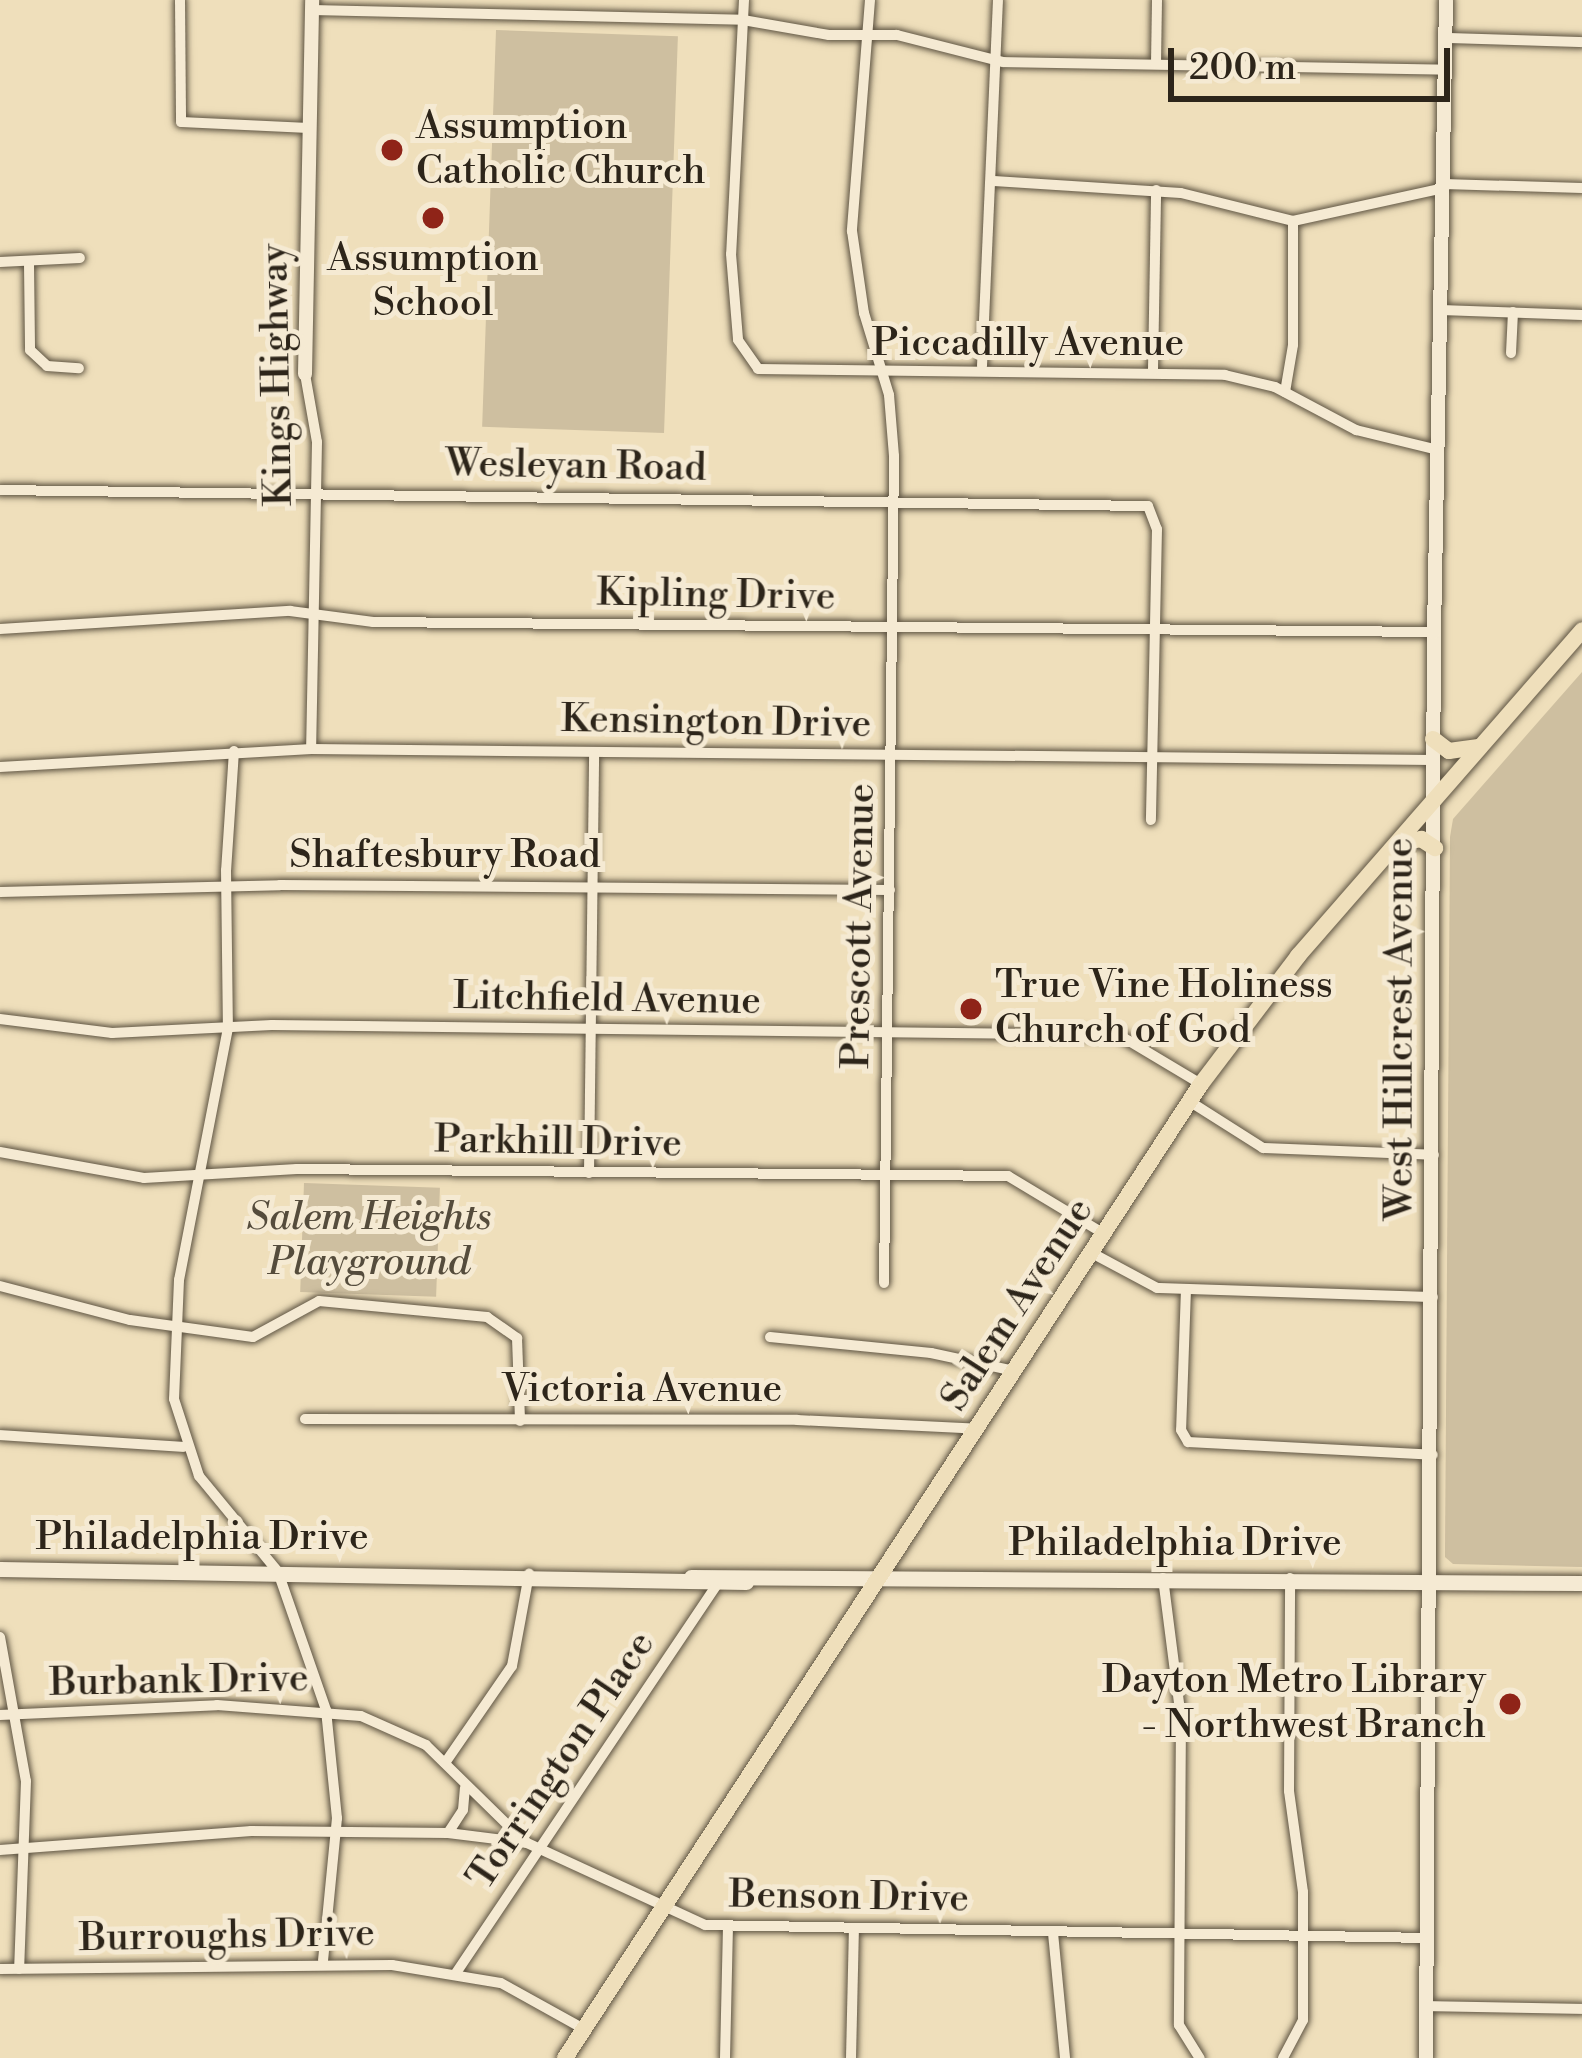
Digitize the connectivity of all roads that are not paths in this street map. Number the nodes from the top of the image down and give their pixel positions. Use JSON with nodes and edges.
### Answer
{"nodes":[{"id":1,"x":180,"y":0,"type":"edge"},
{"id":2,"x":744,"y":0,"type":"edge"},
{"id":3,"x":870,"y":0,"type":"edge"},
{"id":4,"x":998,"y":0,"type":"edge"},
{"id":5,"x":1157,"y":0,"type":"edge"},
{"id":6,"x":1446,"y":0,"type":"edge"},
{"id":7,"x":312,"y":5,"type":"edge"},
{"id":8,"x":743,"y":20,"type":"junction"},
{"id":9,"x":870,"y":34,"type":"junction"},
{"id":10,"x":1446,"y":38,"type":"junction"},
{"id":11,"x":1582,"y":42,"type":"edge"},
{"id":12,"x":996,"y":61,"type":"junction"},
{"id":13,"x":1156,"y":64,"type":"junction"},
{"id":14,"x":1445,"y":70,"type":"junction"},
{"id":15,"x":309,"y":128,"type":"junction"},
{"id":16,"x":994,"y":181,"type":"junction"},
{"id":17,"x":1444,"y":186,"type":"junction"},
{"id":18,"x":1582,"y":188,"type":"edge"},
{"id":19,"x":1156,"y":190,"type":"junction"},
{"id":20,"x":1294,"y":221,"type":"junction"},
{"id":21,"x":80,"y":258,"type":"dead end"},
{"id":22,"x":0,"y":262,"type":"edge"},
{"id":23,"x":29,"y":264,"type":"junction"},
{"id":24,"x":1441,"y":310,"type":"junction"},
{"id":25,"x":1513,"y":312,"type":"junction"},
{"id":26,"x":1582,"y":315,"type":"edge"},
{"id":27,"x":1511,"y":353,"type":"dead end"},
{"id":28,"x":982,"y":366,"type":"junction"},
{"id":29,"x":79,"y":368,"type":"dead end"},
{"id":30,"x":1153,"y":370,"type":"junction"},
{"id":31,"x":305,"y":374,"type":"joint"},
{"id":32,"x":884,"y":376,"type":"junction"},
{"id":33,"x":1285,"y":392,"type":"junction"},
{"id":34,"x":1438,"y":450,"type":"junction"},
{"id":35,"x":0,"y":490,"type":"edge"},
{"id":36,"x":315,"y":495,"type":"junction"},
{"id":37,"x":893,"y":500,"type":"junction"},
{"id":38,"x":314,"y":611,"type":"junction"},
{"id":39,"x":892,"y":628,"type":"junction"},
{"id":40,"x":0,"y":629,"type":"edge"},
{"id":41,"x":1153,"y":631,"type":"junction"},
{"id":42,"x":1582,"y":631,"type":"edge"},
{"id":43,"x":1434,"y":632,"type":"junction"},
{"id":44,"x":1433,"y":739,"type":"junction"},
{"id":45,"x":1478,"y":746,"type":"junction"},
{"id":46,"x":311,"y":749,"type":"junction"},
{"id":47,"x":234,"y":751,"type":"junction"},
{"id":48,"x":595,"y":752,"type":"junction"},
{"id":49,"x":892,"y":755,"type":"junction"},
{"id":50,"x":1152,"y":758,"type":"junction"},
{"id":51,"x":1433,"y":760,"type":"junction"},
{"id":52,"x":0,"y":767,"type":"edge"},
{"id":53,"x":1436,"y":795,"type":"junction"},
{"id":54,"x":1151,"y":820,"type":"dead end"},
{"id":55,"x":1396,"y":844,"type":"junction"},
{"id":56,"x":1436,"y":848,"type":"junction"},
{"id":57,"x":225,"y":886,"type":"junction"},
{"id":58,"x":592,"y":887,"type":"junction"},
{"id":59,"x":890,"y":890,"type":"junction"},
{"id":60,"x":0,"y":892,"type":"edge"},
{"id":61,"x":0,"y":1019,"type":"edge"},
{"id":62,"x":228,"y":1028,"type":"junction"},
{"id":63,"x":590,"y":1030,"type":"junction"},
{"id":64,"x":888,"y":1032,"type":"junction"},
{"id":65,"x":1201,"y":1084,"type":"junction"},
{"id":66,"x":1189,"y":1100,"type":"junction"},
{"id":67,"x":0,"y":1152,"type":"edge"},
{"id":68,"x":1434,"y":1155,"type":"junction"},
{"id":69,"x":589,"y":1173,"type":"junction"},
{"id":70,"x":199,"y":1174,"type":"junction"},
{"id":71,"x":886,"y":1176,"type":"junction"},
{"id":72,"x":1103,"y":1232,"type":"junction"},
{"id":73,"x":1090,"y":1252,"type":"junction"},
{"id":74,"x":884,"y":1283,"type":"dead end"},
{"id":75,"x":0,"y":1286,"type":"edge"},
{"id":76,"x":1186,"y":1289,"type":"junction"},
{"id":77,"x":1433,"y":1297,"type":"junction"},
{"id":78,"x":175,"y":1329,"type":"junction"},
{"id":79,"x":770,"y":1337,"type":"dead end"},
{"id":80,"x":1013,"y":1371,"type":"junction"},
{"id":81,"x":305,"y":1419,"type":"dead end"},
{"id":82,"x":520,"y":1421,"type":"junction"},
{"id":83,"x":978,"y":1429,"type":"junction"},
{"id":84,"x":0,"y":1435,"type":"edge"},
{"id":85,"x":184,"y":1447,"type":"junction"},
{"id":86,"x":1433,"y":1455,"type":"junction"},
{"id":87,"x":0,"y":1569,"type":"edge"},
{"id":88,"x":278,"y":1572,"type":"junction"},
{"id":89,"x":529,"y":1574,"type":"junction"},
{"id":90,"x":767,"y":1576,"type":"junction"},
{"id":91,"x":691,"y":1577,"type":"junction"},
{"id":92,"x":880,"y":1577,"type":"junction"},
{"id":93,"x":1163,"y":1577,"type":"junction"},
{"id":94,"x":1290,"y":1578,"type":"junction"},
{"id":95,"x":1430,"y":1578,"type":"junction"},
{"id":96,"x":719,"y":1582,"type":"junction"},
{"id":97,"x":1582,"y":1583,"type":"edge"},
{"id":98,"x":0,"y":1637,"type":"edge"},
{"id":99,"x":326,"y":1710,"type":"junction"},
{"id":100,"x":0,"y":1714,"type":"edge"},
{"id":101,"x":18,"y":1714,"type":"junction"},
{"id":102,"x":445,"y":1763,"type":"junction"},
{"id":103,"x":465,"y":1788,"type":"junction"},
{"id":104,"x":336,"y":1829,"type":"junction"},
{"id":105,"x":448,"y":1833,"type":"junction"},
{"id":106,"x":533,"y":1846,"type":"junction"},
{"id":107,"x":0,"y":1850,"type":"edge"},
{"id":108,"x":28,"y":1850,"type":"junction"},
{"id":109,"x":666,"y":1909,"type":"junction"},
{"id":110,"x":728,"y":1928,"type":"junction"},
{"id":111,"x":854,"y":1928,"type":"junction"},
{"id":112,"x":1053,"y":1933,"type":"junction"},
{"id":113,"x":1180,"y":1938,"type":"junction"},
{"id":114,"x":1428,"y":1938,"type":"junction"},
{"id":115,"x":1304,"y":1939,"type":"junction"},
{"id":116,"x":323,"y":1960,"type":"junction"},
{"id":117,"x":20,"y":1969,"type":"junction"},
{"id":118,"x":0,"y":1970,"type":"edge"},
{"id":119,"x":456,"y":1973,"type":"junction"},
{"id":120,"x":1427,"y":2006,"type":"junction"},
{"id":121,"x":1582,"y":2009,"type":"edge"},
{"id":122,"x":584,"y":2029,"type":"junction"},
{"id":123,"x":565,"y":2058,"type":"edge"},
{"id":124,"x":725,"y":2058,"type":"edge"},
{"id":125,"x":851,"y":2058,"type":"edge"},
{"id":126,"x":1065,"y":2058,"type":"edge"},
{"id":127,"x":1200,"y":2058,"type":"edge"},
{"id":128,"x":1283,"y":2058,"type":"edge"},
{"id":129,"x":1426,"y":2058,"type":"edge"}],
"edges":[{"from":1,"to":15,"type":"street"},
{"from":2,"to":8,"type":"street"},
{"from":3,"to":9,"type":"street","name":"Prescott Avenue"},
{"from":4,"to":12,"type":"street"},
{"from":5,"to":13,"type":"street"},
{"from":6,"to":10,"type":"street","name":"West Hillcrest Avenue"},
{"from":7,"to":8,"type":"street"},
{"from":7,"to":15,"type":"street","name":"Kings Highway"},
{"from":8,"to":9,"type":"street"},
{"from":8,"to":32,"type":"street","name":"Piccadilly Avenue"},
{"from":9,"to":12,"type":"street"},
{"from":9,"to":32,"type":"street","name":"Prescott Avenue"},
{"from":10,"to":11,"type":"street"},
{"from":10,"to":14,"type":"street","name":"West Hillcrest Avenue"},
{"from":12,"to":13,"type":"street"},
{"from":12,"to":16,"type":"street"},
{"from":13,"to":14,"type":"street"},
{"from":14,"to":17,"type":"street","name":"West Hillcrest Avenue"},
{"from":15,"to":31,"type":"street","name":"Kings Highway"},
{"from":16,"to":19,"type":"street"},
{"from":16,"to":28,"type":"street"},
{"from":17,"to":18,"type":"street"},
{"from":17,"to":20,"type":"street"},
{"from":17,"to":24,"type":"street","name":"West Hillcrest Avenue"},
{"from":19,"to":20,"type":"street"},
{"from":19,"to":30,"type":"street"},
{"from":20,"to":33,"type":"street"},
{"from":21,"to":23,"type":"street"},
{"from":22,"to":23,"type":"street"},
{"from":23,"to":29,"type":"street"},
{"from":24,"to":25,"type":"street"},
{"from":24,"to":34,"type":"street","name":"West Hillcrest Avenue"},
{"from":25,"to":26,"type":"street"},
{"from":25,"to":27,"type":"street"},
{"from":28,"to":30,"type":"street","name":"Piccadilly Avenue"},
{"from":28,"to":32,"type":"street","name":"Piccadilly Avenue"},
{"from":30,"to":33,"type":"street","name":"Piccadilly Avenue"},
{"from":31,"to":36,"type":"street","name":"Kings Highway"},
{"from":32,"to":37,"type":"street","name":"Prescott Avenue"},
{"from":33,"to":34,"type":"street","name":"Piccadilly Avenue"},
{"from":34,"to":43,"type":"street","name":"West Hillcrest Avenue"},
{"from":35,"to":36,"type":"street","name":"Wesleyan Road"},
{"from":36,"to":37,"type":"street","name":"Wesleyan Road"},
{"from":36,"to":38,"type":"street","name":"Kings Highway"},
{"from":37,"to":39,"type":"street","name":"Prescott Avenue"},
{"from":37,"to":41,"type":"street","name":"Wesleyan Road"},
{"from":38,"to":39,"type":"street","name":"Kipling Drive"},
{"from":38,"to":40,"type":"street","name":"Kipling Drive"},
{"from":38,"to":46,"type":"street","name":"Kings Highway"},
{"from":39,"to":41,"type":"street","name":"Kipling Drive"},
{"from":39,"to":49,"type":"street","name":"Prescott Avenue"},
{"from":41,"to":43,"type":"street","name":"Kipling Drive"},
{"from":41,"to":50,"type":"street"},
{"from":42,"to":45,"type":"main road","name":"Salem Avenue"},
{"from":43,"to":44,"type":"street","name":"West Hillcrest Avenue"},
{"from":44,"to":45,"type":"main road"},
{"from":44,"to":51,"type":"street","name":"West Hillcrest Avenue"},
{"from":45,"to":53,"type":"main road","name":"Salem Avenue"},
{"from":46,"to":47,"type":"street","name":"Kensington Drive"},
{"from":46,"to":48,"type":"street","name":"Kensington Drive"},
{"from":47,"to":52,"type":"street","name":"Kensington Drive"},
{"from":47,"to":57,"type":"street"},
{"from":48,"to":49,"type":"street","name":"Kensington Drive"},
{"from":48,"to":58,"type":"street"},
{"from":49,"to":50,"type":"street","name":"Kensington Drive"},
{"from":49,"to":59,"type":"street","name":"Prescott Avenue"},
{"from":50,"to":51,"type":"street","name":"Kensington Drive"},
{"from":50,"to":54,"type":"street"},
{"from":51,"to":53,"type":"street","name":"West Hillcrest Avenue"},
{"from":53,"to":55,"type":"main road","name":"Salem Avenue"},
{"from":53,"to":56,"type":"street","name":"West Hillcrest Avenue"},
{"from":55,"to":56,"type":"main road"},
{"from":55,"to":65,"type":"main road","name":"Salem Avenue"},
{"from":56,"to":68,"type":"street","name":"West Hillcrest Avenue"},
{"from":57,"to":58,"type":"street","name":"Shaftesbury Road"},
{"from":57,"to":60,"type":"street","name":"Shaftesbury Road"},
{"from":57,"to":62,"type":"street"},
{"from":58,"to":59,"type":"street","name":"Shaftesbury Road"},
{"from":58,"to":63,"type":"street"},
{"from":59,"to":64,"type":"street","name":"Prescott Avenue"},
{"from":61,"to":62,"type":"street","name":"Litchfield Avenue"},
{"from":62,"to":63,"type":"street","name":"Litchfield Avenue"},
{"from":62,"to":70,"type":"street"},
{"from":63,"to":64,"type":"street","name":"Litchfield Avenue"},
{"from":63,"to":69,"type":"street"},
{"from":64,"to":65,"type":"street","name":"Litchfield Avenue"},
{"from":64,"to":71,"type":"street","name":"Prescott Avenue"},
{"from":65,"to":66,"type":"main road","name":"Salem Avenue"},
{"from":66,"to":68,"type":"street"},
{"from":66,"to":72,"type":"main road","name":"Salem Avenue"},
{"from":67,"to":70,"type":"street","name":"Parkhill Drive"},
{"from":68,"to":77,"type":"street","name":"West Hillcrest Avenue"},
{"from":69,"to":70,"type":"street","name":"Parkhill Drive"},
{"from":69,"to":71,"type":"street","name":"Parkhill Drive"},
{"from":70,"to":78,"type":"street"},
{"from":71,"to":72,"type":"street","name":"Parkhill Drive"},
{"from":71,"to":74,"type":"street","name":"Prescott Avenue"},
{"from":72,"to":73,"type":"main road","name":"Salem Avenue"},
{"from":73,"to":76,"type":"street"},
{"from":73,"to":80,"type":"main road","name":"Salem Avenue"},
{"from":75,"to":78,"type":"street"},
{"from":76,"to":77,"type":"street"},
{"from":76,"to":86,"type":"street"},
{"from":77,"to":86,"type":"street","name":"West Hillcrest Avenue"},
{"from":78,"to":82,"type":"street"},
{"from":78,"to":85,"type":"street"},
{"from":79,"to":80,"type":"street"},
{"from":80,"to":83,"type":"main road","name":"Salem Avenue"},
{"from":81,"to":82,"type":"street","name":"Victoria Avenue"},
{"from":82,"to":83,"type":"street","name":"Victoria Avenue"},
{"from":83,"to":92,"type":"main road","name":"Salem Avenue"},
{"from":84,"to":85,"type":"street"},
{"from":85,"to":88,"type":"street"},
{"from":86,"to":95,"type":"street","name":"West Hillcrest Avenue"},
{"from":87,"to":88,"type":"main road","name":"Philadelphia Drive"},
{"from":88,"to":89,"type":"main road","name":"Philadelphia Drive"},
{"from":88,"to":99,"type":"street"},
{"from":89,"to":91,"type":"main road","name":"Philadelphia Drive"},
{"from":89,"to":102,"type":"street"},
{"from":90,"to":91,"type":"main road","name":"Philadelphia Drive"},
{"from":90,"to":92,"type":"main road","name":"Philadelphia Drive"},
{"from":90,"to":96,"type":"main road","name":"Philadelphia Drive"},
{"from":91,"to":96,"type":"main road","name":"Philadelphia Drive"},
{"from":92,"to":93,"type":"main road","name":"Philadelphia Drive"},
{"from":92,"to":109,"type":"main road","name":"Salem Avenue"},
{"from":93,"to":94,"type":"main road","name":"Philadelphia Drive"},
{"from":93,"to":113,"type":"street"},
{"from":94,"to":95,"type":"main road","name":"Philadelphia Drive"},
{"from":94,"to":115,"type":"street"},
{"from":95,"to":97,"type":"main road","name":"Philadelphia Drive"},
{"from":95,"to":114,"type":"street","name":"West Hillcrest Avenue"},
{"from":96,"to":106,"type":"street","name":"Torrington Place"},
{"from":98,"to":101,"type":"street"},
{"from":99,"to":101,"type":"street","name":"Burbank Drive"},
{"from":99,"to":102,"type":"street","name":"Burbank Drive"},
{"from":99,"to":104,"type":"street"},
{"from":100,"to":101,"type":"street","name":"Burbank Drive"},
{"from":101,"to":108,"type":"street"},
{"from":102,"to":103,"type":"street","name":"Burbank Drive"},
{"from":103,"to":105,"type":"street"},
{"from":103,"to":106,"type":"street","name":"Burbank Drive"},
{"from":104,"to":105,"type":"street","name":"Benson Drive"},
{"from":104,"to":108,"type":"street","name":"Benson Drive"},
{"from":104,"to":116,"type":"street"},
{"from":105,"to":106,"type":"street","name":"Benson Drive"},
{"from":106,"to":109,"type":"street","name":"Benson Drive"},
{"from":106,"to":119,"type":"street","name":"Torrington Place"},
{"from":107,"to":108,"type":"street","name":"Benson Drive"},
{"from":108,"to":117,"type":"street"},
{"from":109,"to":110,"type":"street","name":"Benson Drive"},
{"from":109,"to":122,"type":"main road","name":"Salem Avenue"},
{"from":110,"to":111,"type":"street","name":"Benson Drive"},
{"from":110,"to":124,"type":"street"},
{"from":111,"to":112,"type":"street","name":"Benson Drive"},
{"from":111,"to":125,"type":"street"},
{"from":112,"to":113,"type":"street","name":"Benson Drive"},
{"from":112,"to":126,"type":"street"},
{"from":113,"to":115,"type":"street","name":"Benson Drive"},
{"from":113,"to":127,"type":"street"},
{"from":114,"to":115,"type":"street","name":"Benson Drive"},
{"from":114,"to":120,"type":"street","name":"West Hillcrest Avenue"},
{"from":115,"to":128,"type":"street"},
{"from":116,"to":117,"type":"street","name":"Burroughs Drive"},
{"from":116,"to":119,"type":"street","name":"Burroughs Drive"},
{"from":117,"to":118,"type":"street","name":"Burroughs Drive"},
{"from":119,"to":122,"type":"street","name":"Burroughs Drive"},
{"from":120,"to":121,"type":"street"},
{"from":120,"to":129,"type":"street","name":"West Hillcrest Avenue"},
{"from":122,"to":123,"type":"main road","name":"Salem Avenue"}]}
